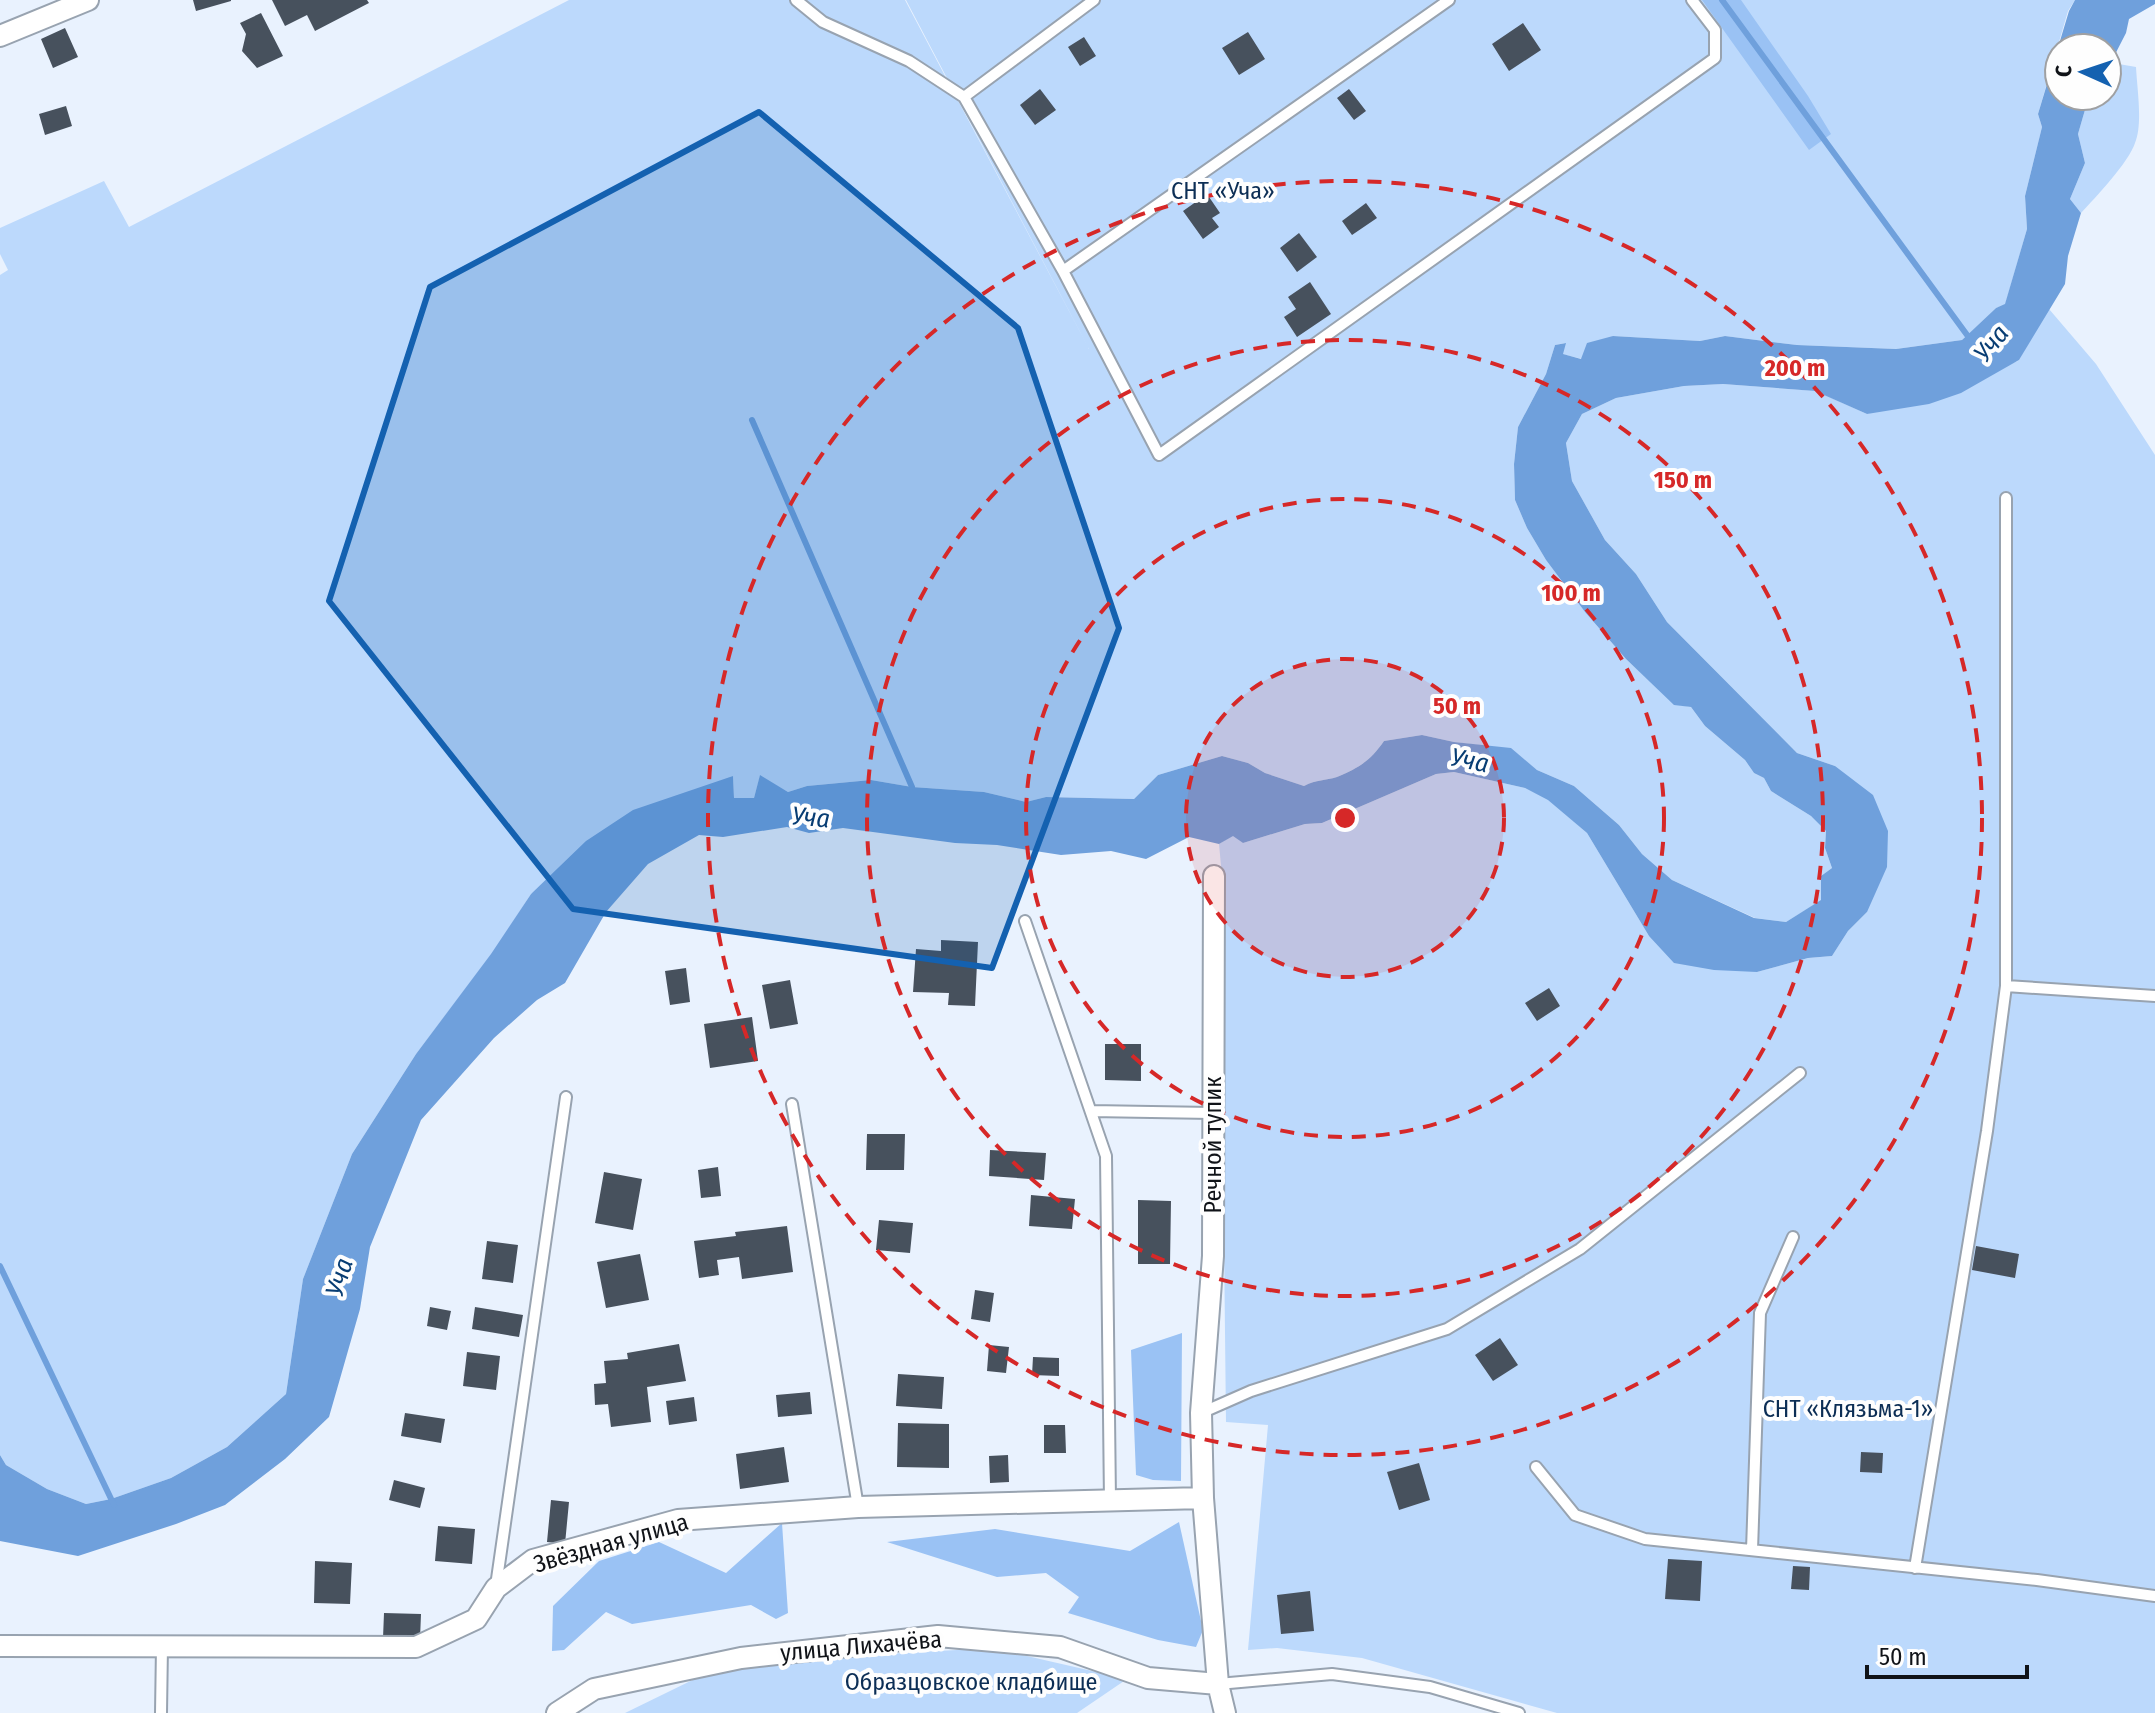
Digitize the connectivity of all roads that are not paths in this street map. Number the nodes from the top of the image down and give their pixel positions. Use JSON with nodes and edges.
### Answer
{"nodes":[{"id":1,"x":88,"y":0,"type":"edge"},
{"id":2,"x":796,"y":0,"type":"edge"},
{"id":3,"x":1094,"y":0,"type":"edge"},
{"id":4,"x":1449,"y":0,"type":"edge"},
{"id":5,"x":1692,"y":0,"type":"edge"},
{"id":6,"x":0,"y":36,"type":"edge"},
{"id":7,"x":964,"y":97,"type":"junction"},
{"id":8,"x":1063,"y":271,"type":"junction"},
{"id":9,"x":2006,"y":498,"type":"dead end"},
{"id":10,"x":1214,"y":876,"type":"dead end"},
{"id":11,"x":1025,"y":921,"type":"dead end"},
{"id":12,"x":2006,"y":986,"type":"junction"},
{"id":13,"x":2155,"y":996,"type":"edge"},
{"id":14,"x":1800,"y":1073,"type":"dead end"},
{"id":15,"x":566,"y":1097,"type":"dead end"},
{"id":16,"x":792,"y":1104,"type":"dead end"},
{"id":17,"x":1091,"y":1111,"type":"junction"},
{"id":18,"x":1212,"y":1113,"type":"junction"},
{"id":19,"x":1793,"y":1237,"type":"dead end"},
{"id":20,"x":1201,"y":1413,"type":"junction"},
{"id":21,"x":1536,"y":1467,"type":"dead end"},
{"id":22,"x":1203,"y":1498,"type":"junction"},
{"id":23,"x":1110,"y":1501,"type":"junction"},
{"id":24,"x":858,"y":1507,"type":"junction"},
{"id":25,"x":1752,"y":1550,"type":"junction"},
{"id":26,"x":1915,"y":1568,"type":"junction"},
{"id":27,"x":496,"y":1588,"type":"junction"},
{"id":28,"x":2155,"y":1596,"type":"edge"},
{"id":29,"x":0,"y":1646,"type":"edge"},
{"id":30,"x":162,"y":1646,"type":"junction"},
{"id":31,"x":1218,"y":1684,"type":"junction"},
{"id":32,"x":161,"y":1713,"type":"edge"},
{"id":33,"x":557,"y":1713,"type":"edge"},
{"id":34,"x":1225,"y":1713,"type":"edge"},
{"id":35,"x":1519,"y":1713,"type":"edge"}],
"edges":[{"from":1,"to":6,"type":"street"},
{"from":2,"to":7,"type":"lane"},
{"from":3,"to":7,"type":"lane"},
{"from":4,"to":8,"type":"lane"},
{"from":5,"to":8,"type":"lane"},
{"from":7,"to":8,"type":"lane"},
{"from":9,"to":12,"type":"lane"},
{"from":10,"to":18,"type":"street","name":"Речной тупик"},
{"from":11,"to":17,"type":"lane"},
{"from":12,"to":13,"type":"lane"},
{"from":12,"to":26,"type":"lane"},
{"from":14,"to":20,"type":"lane"},
{"from":15,"to":27,"type":"lane"},
{"from":16,"to":24,"type":"lane"},
{"from":17,"to":18,"type":"lane"},
{"from":17,"to":23,"type":"lane"},
{"from":18,"to":20,"type":"street","name":"Речной тупик"},
{"from":19,"to":25,"type":"lane"},
{"from":20,"to":22,"type":"street","name":"Речной тупик"},
{"from":21,"to":25,"type":"lane"},
{"from":22,"to":23,"type":"street","name":"Звёздная улица"},
{"from":22,"to":31,"type":"street","name":"Речной тупик"},
{"from":23,"to":24,"type":"street","name":"Звёздная улица"},
{"from":24,"to":27,"type":"street","name":"Звёздная улица"},
{"from":25,"to":26,"type":"lane"},
{"from":26,"to":28,"type":"lane"},
{"from":27,"to":30,"type":"street","name":"Звёздная улица"},
{"from":29,"to":30,"type":"street","name":"Звёздная улица"},
{"from":30,"to":32,"type":"lane"},
{"from":31,"to":33,"type":"street","name":"улица Лихачёва"},
{"from":31,"to":34,"type":"street","name":"Речной тупик"},
{"from":31,"to":35,"type":"lane"}]}
